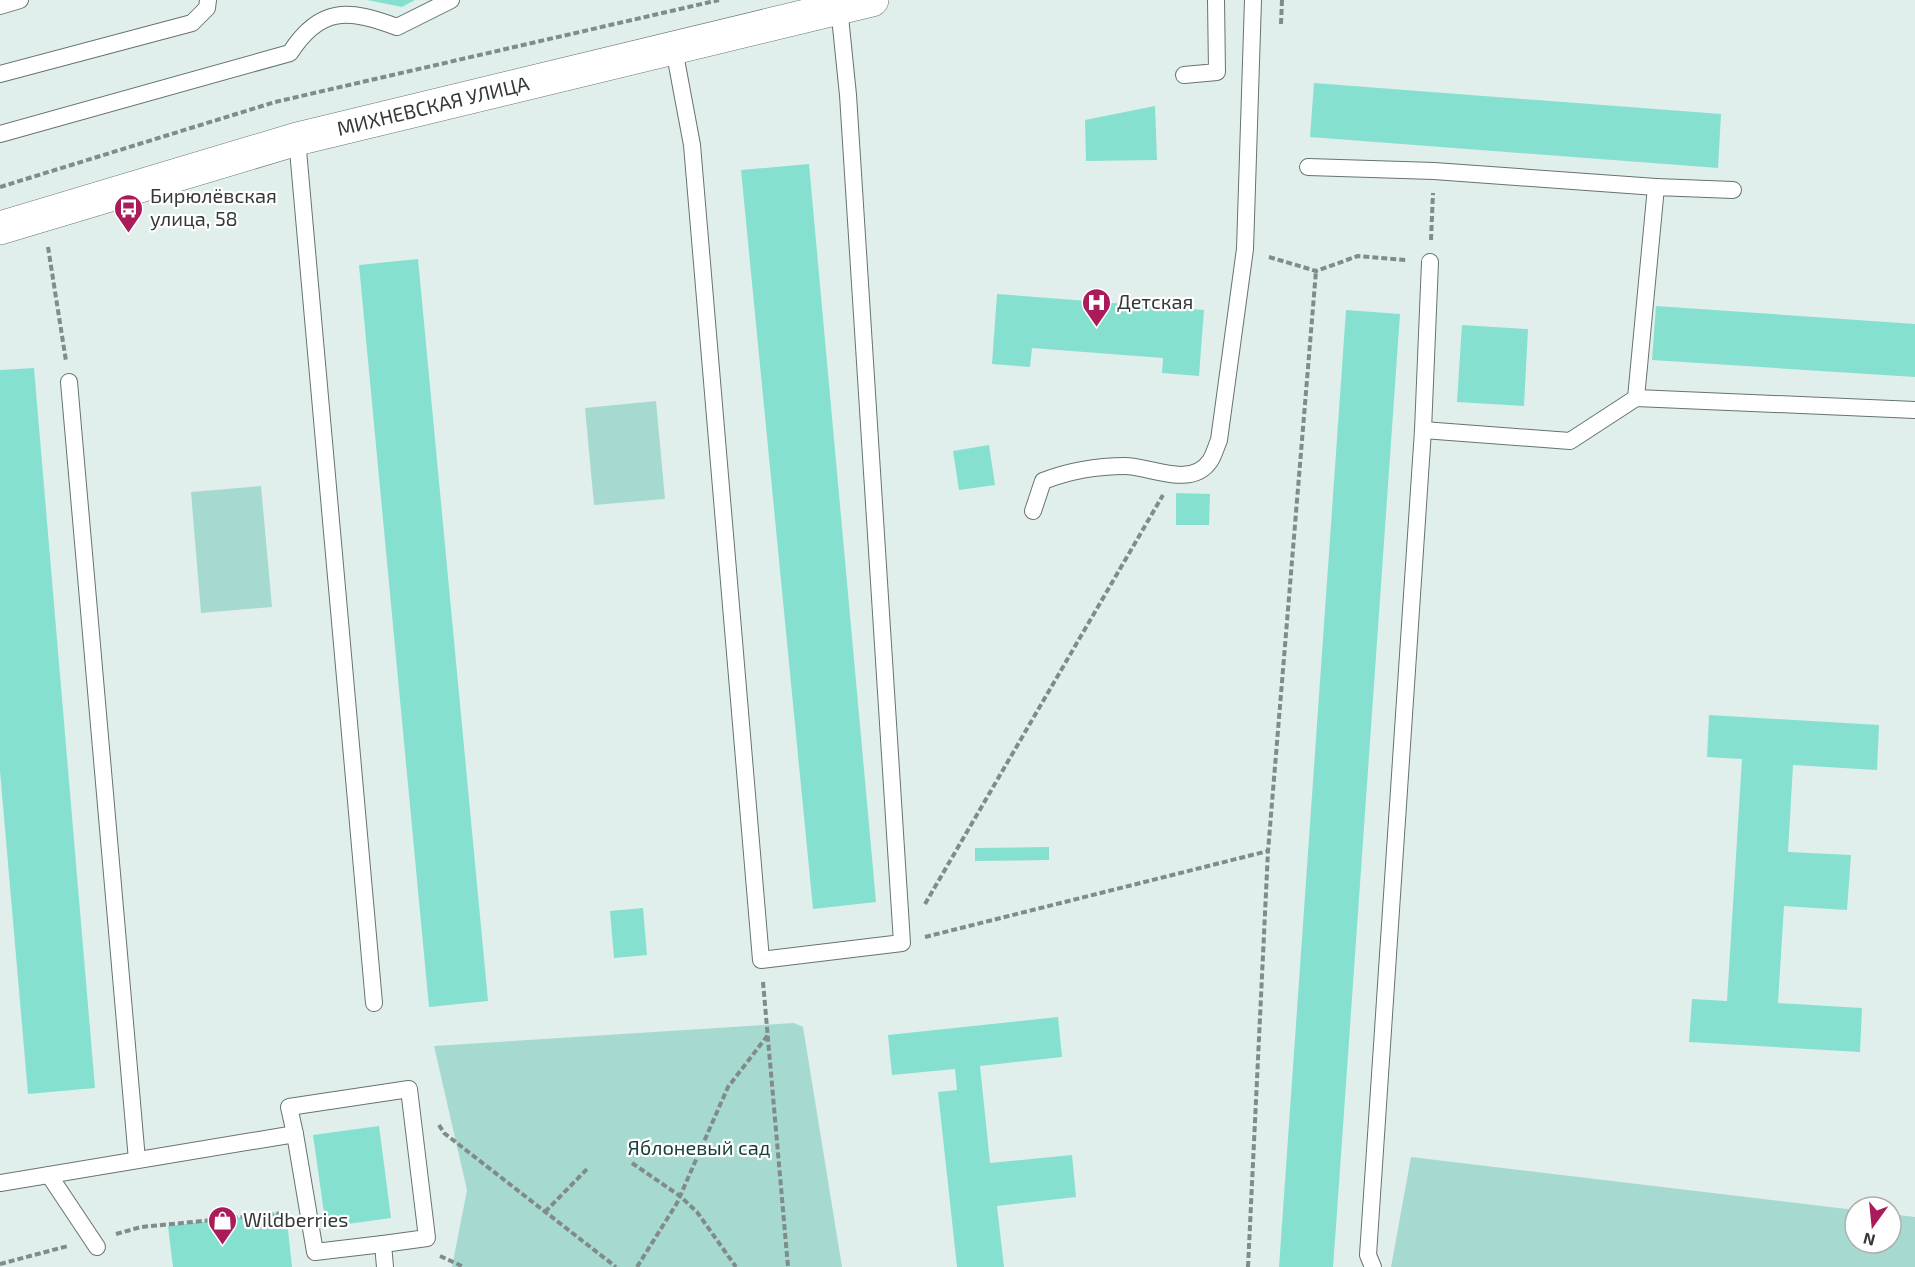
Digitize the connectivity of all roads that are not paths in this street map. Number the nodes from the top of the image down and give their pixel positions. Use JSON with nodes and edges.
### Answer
{"nodes":[{"id":1,"x":20,"y":0,"type":"edge"},
{"id":2,"x":208,"y":0,"type":"edge"},
{"id":3,"x":451,"y":0,"type":"edge"},
{"id":4,"x":872,"y":0,"type":"edge"},
{"id":5,"x":1216,"y":0,"type":"edge"},
{"id":6,"x":1253,"y":0,"type":"edge"},
{"id":7,"x":0,"y":6,"type":"edge"},
{"id":8,"x":839,"y":7,"type":"junction"},
{"id":9,"x":674,"y":49,"type":"junction"},
{"id":10,"x":0,"y":74,"type":"edge"},
{"id":11,"x":1184,"y":75,"type":"dead end"},
{"id":12,"x":0,"y":134,"type":"edge"},
{"id":13,"x":297,"y":139,"type":"junction"},
{"id":14,"x":1308,"y":167,"type":"dead end"},
{"id":15,"x":1656,"y":188,"type":"junction"},
{"id":16,"x":1733,"y":190,"type":"dead end"},
{"id":17,"x":0,"y":228,"type":"edge"},
{"id":18,"x":1430,"y":262,"type":"road end"},
{"id":19,"x":69,"y":382,"type":"road end"},
{"id":20,"x":1636,"y":398,"type":"junction"},
{"id":21,"x":1915,"y":410,"type":"edge"},
{"id":22,"x":1423,"y":430,"type":"junction"},
{"id":23,"x":1033,"y":511,"type":"dead end"},
{"id":24,"x":374,"y":1003,"type":"dead end"},
{"id":25,"x":295,"y":1134,"type":"junction"},
{"id":26,"x":137,"y":1160,"type":"junction"},
{"id":27,"x":49,"y":1175,"type":"junction"},
{"id":28,"x":0,"y":1183,"type":"edge"},
{"id":29,"x":95,"y":1244,"type":"road end"},
{"id":30,"x":383,"y":1244,"type":"junction"},
{"id":31,"x":386,"y":1267,"type":"edge"},
{"id":32,"x":1373,"y":1267,"type":"edge"}],
"edges":[{"from":1,"to":7,"type":"lane"},
{"from":2,"to":10,"type":"lane"},
{"from":3,"to":12,"type":"lane"},
{"from":4,"to":8,"type":"street","name":"МИХНЕВСКАЯ УЛИЦА"},
{"from":5,"to":11,"type":"lane"},
{"from":6,"to":23,"type":"lane"},
{"from":8,"to":9,"type":"street","name":"МИХНЕВСКАЯ УЛИЦА"},
{"from":8,"to":9,"type":"lane"},
{"from":9,"to":13,"type":"street","name":"МИХНЕВСКАЯ УЛИЦА"},
{"from":13,"to":17,"type":"street","name":"МИХНЕВСКАЯ УЛИЦА"},
{"from":13,"to":24,"type":"lane"},
{"from":14,"to":15,"type":"lane"},
{"from":15,"to":16,"type":"lane"},
{"from":15,"to":20,"type":"lane"},
{"from":18,"to":22,"type":"lane"},
{"from":19,"to":26,"type":"lane"},
{"from":20,"to":21,"type":"lane"},
{"from":20,"to":22,"type":"lane"},
{"from":22,"to":32,"type":"lane"},
{"from":25,"to":26,"type":"lane"},
{"from":25,"to":30,"type":"lane"},
{"from":25,"to":30,"type":"lane"},
{"from":26,"to":27,"type":"lane"},
{"from":27,"to":28,"type":"lane"},
{"from":27,"to":29,"type":"lane"},
{"from":30,"to":31,"type":"lane"}]}
